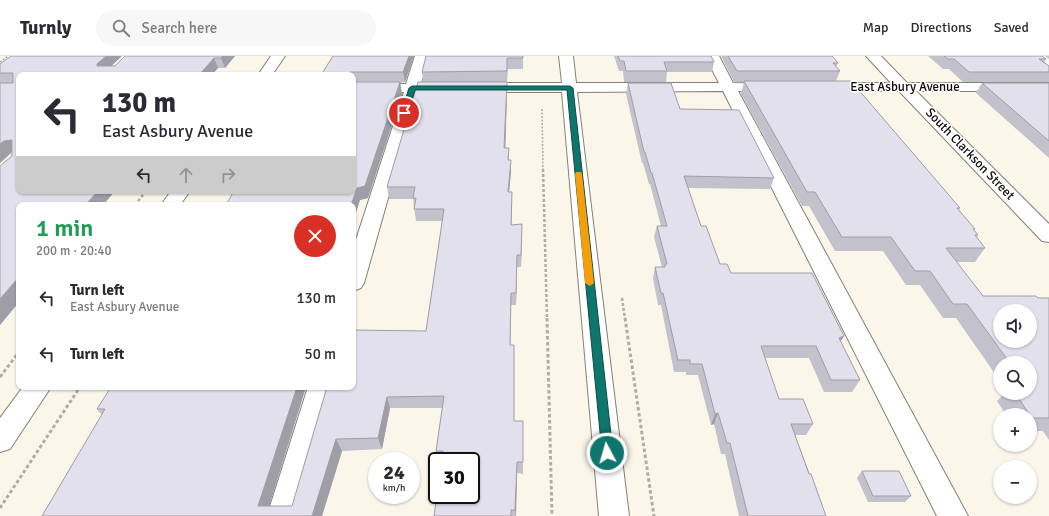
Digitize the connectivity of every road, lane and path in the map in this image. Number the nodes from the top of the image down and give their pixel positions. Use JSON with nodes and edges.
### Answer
{"nodes":[{"id":1,"x":8,"y":56,"type":"edge"},
{"id":2,"x":278,"y":56,"type":"edge"},
{"id":3,"x":422,"y":56,"type":"edge"},
{"id":4,"x":566,"y":56,"type":"edge"},
{"id":5,"x":712,"y":56,"type":"edge"},
{"id":6,"x":873,"y":56,"type":"edge"},
{"id":7,"x":0,"y":62,"type":"edge"},
{"id":8,"x":267,"y":72,"type":"edge"},
{"id":9,"x":783,"y":87,"type":"edge"},
{"id":10,"x":814,"y":87,"type":"edge"},
{"id":11,"x":904,"y":87,"type":"junction"},
{"id":12,"x":1049,"y":87,"type":"edge"},
{"id":13,"x":356,"y":88,"type":"edge"},
{"id":14,"x":412,"y":88,"type":"junction"},
{"id":15,"x":570,"y":88,"type":"junction"},
{"id":16,"x":729,"y":88,"type":"junction"},
{"id":17,"x":542,"y":107,"type":"dead end"},
{"id":18,"x":144,"y":194,"type":"edge"},
{"id":19,"x":179,"y":194,"type":"edge"},
{"id":20,"x":137,"y":202,"type":"edge"},
{"id":21,"x":172,"y":202,"type":"edge"},
{"id":22,"x":1049,"y":236,"type":"edge"},
{"id":23,"x":356,"y":273,"type":"edge"},
{"id":24,"x":621,"y":296,"type":"dead end"},
{"id":25,"x":16,"y":356,"type":"edge"},
{"id":26,"x":0,"y":377,"type":"edge"},
{"id":27,"x":36,"y":390,"type":"edge"},
{"id":28,"x":78,"y":390,"type":"edge"},
{"id":29,"x":320,"y":390,"type":"edge"},
{"id":30,"x":0,"y":440,"type":"edge"},
{"id":31,"x":0,"y":508,"type":"edge"},
{"id":32,"x":282,"y":516,"type":"edge"},
{"id":33,"x":552,"y":516,"type":"edge"},
{"id":34,"x":614,"y":516,"type":"edge"},
{"id":35,"x":654,"y":516,"type":"edge"},
{"id":36,"x":953,"y":516,"type":"edge"}],
"edges":[{"from":1,"to":7,"type":"path"},
{"from":2,"to":8,"type":"street"},
{"from":3,"to":14,"type":"street"},
{"from":4,"to":15,"type":"street"},
{"from":5,"to":16,"type":"street"},
{"from":6,"to":11,"type":"street","name":"South Clarkson Street"},
{"from":9,"to":16,"type":"street"},
{"from":10,"to":11,"type":"street","name":"East Asbury Avenue"},
{"from":11,"to":12,"type":"street","name":"East Asbury Avenue"},
{"from":11,"to":22,"type":"street","name":"South Clarkson Street"},
{"from":13,"to":14,"type":"street"},
{"from":14,"to":15,"type":"street"},
{"from":14,"to":23,"type":"street"},
{"from":15,"to":16,"type":"street"},
{"from":15,"to":34,"type":"street"},
{"from":16,"to":36,"type":"street"},
{"from":17,"to":33,"type":"path"},
{"from":18,"to":20,"type":"path"},
{"from":19,"to":21,"type":"street"},
{"from":24,"to":35,"type":"path"},
{"from":25,"to":26,"type":"path"},
{"from":27,"to":30,"type":"street"},
{"from":28,"to":31,"type":"path"},
{"from":29,"to":32,"type":"street"}]}
